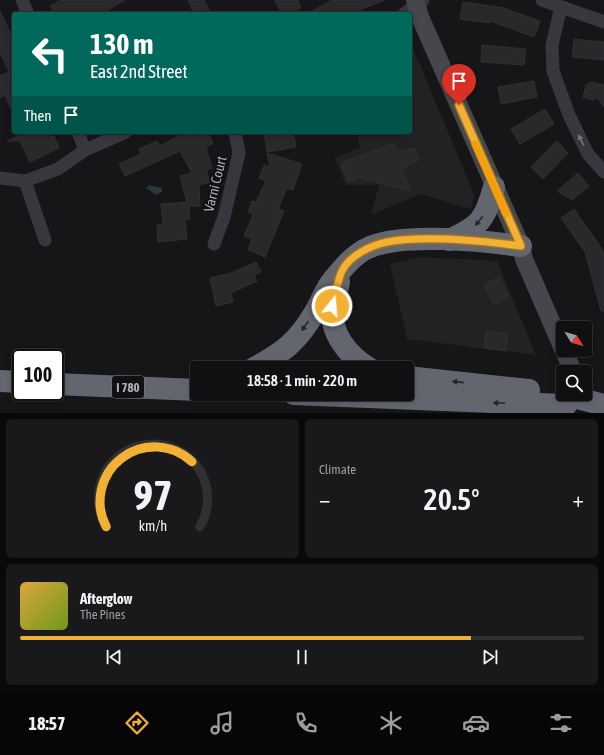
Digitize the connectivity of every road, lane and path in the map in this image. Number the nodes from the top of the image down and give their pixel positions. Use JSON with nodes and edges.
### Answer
{"nodes":[{"id":1,"x":22,"y":0,"type":"edge"},
{"id":2,"x":542,"y":0,"type":"edge"},
{"id":3,"x":415,"y":5,"type":"edge"},
{"id":4,"x":561,"y":7,"type":"junction"},
{"id":5,"x":27,"y":12,"type":"edge"},
{"id":6,"x":604,"y":22,"type":"edge"},
{"id":7,"x":79,"y":134,"type":"edge"},
{"id":8,"x":121,"y":134,"type":"edge"},
{"id":9,"x":235,"y":134,"type":"edge"},
{"id":10,"x":85,"y":150,"type":"junction"},
{"id":11,"x":604,"y":172,"type":"edge"},
{"id":12,"x":0,"y":178,"type":"edge"},
{"id":13,"x":24,"y":181,"type":"junction"},
{"id":14,"x":494,"y":186,"type":"junction"},
{"id":15,"x":45,"y":240,"type":"dead end"},
{"id":16,"x":448,"y":240,"type":"junction"},
{"id":17,"x":214,"y":244,"type":"dead end"},
{"id":18,"x":521,"y":246,"type":"junction"},
{"id":19,"x":342,"y":271,"type":"junction"},
{"id":20,"x":556,"y":333,"type":"edge"},
{"id":21,"x":268,"y":361,"type":"edge"},
{"id":22,"x":356,"y":361,"type":"edge"},
{"id":23,"x":190,"y":375,"type":"edge"},
{"id":24,"x":414,"y":378,"type":"edge"},
{"id":25,"x":64,"y":383,"type":"edge"},
{"id":26,"x":64,"y":384,"type":"edge"},
{"id":27,"x":190,"y":390,"type":"edge"},
{"id":28,"x":414,"y":396,"type":"edge"},
{"id":29,"x":556,"y":396,"type":"edge"},
{"id":30,"x":556,"y":398,"type":"edge"},
{"id":31,"x":576,"y":401,"type":"edge"},
{"id":32,"x":584,"y":401,"type":"edge"},
{"id":33,"x":604,"y":406,"type":"edge"},
{"id":34,"x":592,"y":413,"type":"edge"}],
"edges":[{"from":1,"to":5,"type":"street"},
{"from":2,"to":4,"type":"street"},
{"from":3,"to":14,"type":"main road"},
{"from":4,"to":6,"type":"street"},
{"from":11,"to":4,"type":"street","one_way":true},
{"from":7,"to":10,"type":"street"},
{"from":8,"to":10,"type":"street"},
{"from":9,"to":17,"type":"street","name":"Varni Court"},
{"from":10,"to":13,"type":"street"},
{"from":12,"to":13,"type":"street"},
{"from":13,"to":15,"type":"street"},
{"from":14,"to":16,"type":"highway","one_way":true},
{"from":14,"to":18,"type":"main road"},
{"from":16,"to":18,"type":"highway"},
{"from":16,"to":19,"type":"highway"},
{"from":18,"to":20,"type":"main road"},
{"from":19,"to":21,"type":"highway","one_way":true},
{"from":19,"to":22,"type":"highway"},
{"from":23,"to":25,"type":"highway"},
{"from":29,"to":24,"type":"highway","one_way":true},
{"from":26,"to":27,"type":"highway","number":"I 780"},
{"from":30,"to":28,"type":"highway","one_way":true},
{"from":31,"to":34,"type":"main road"},
{"from":32,"to":33,"type":"highway","bridge":true}]}
